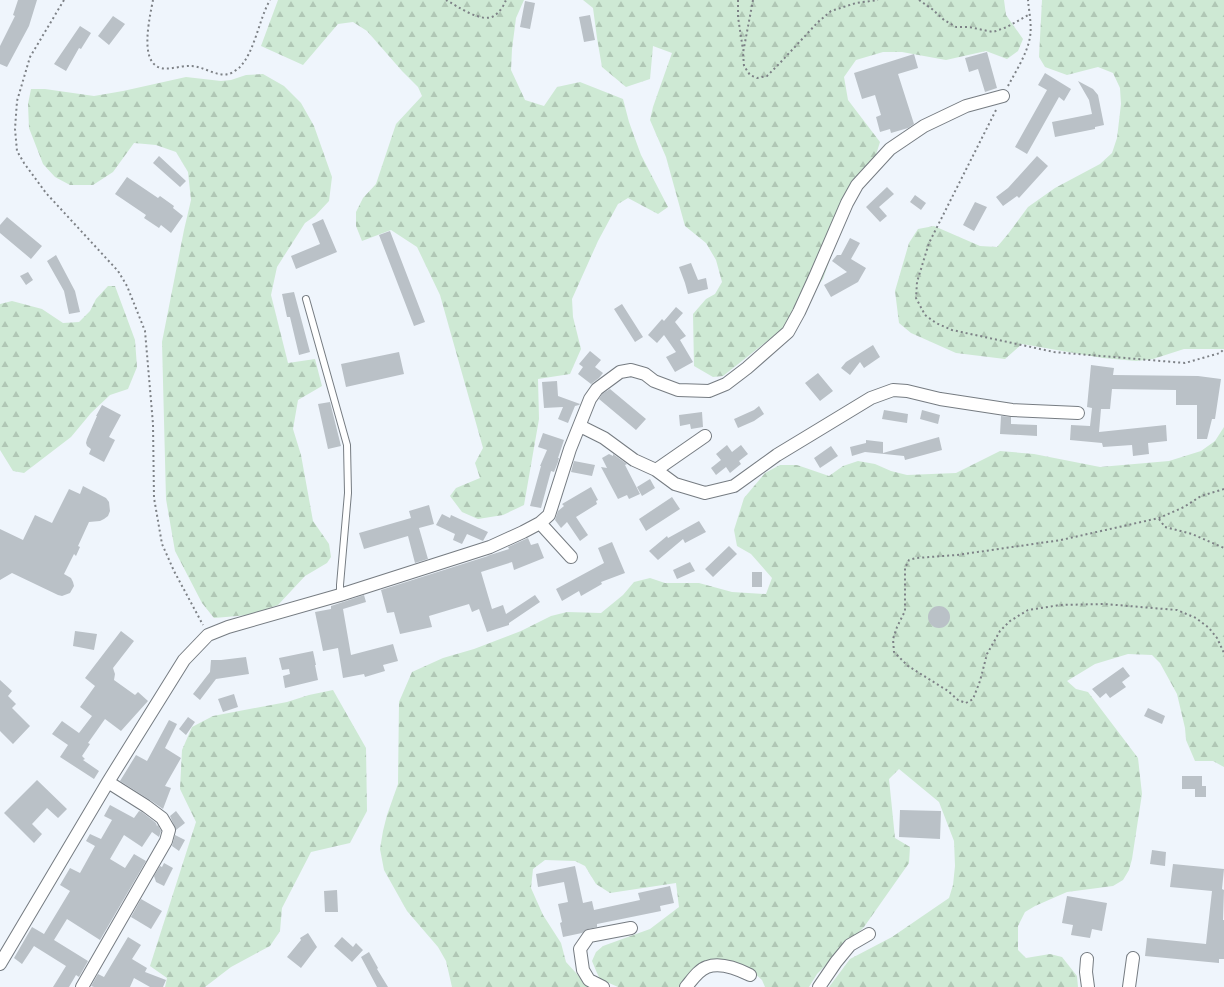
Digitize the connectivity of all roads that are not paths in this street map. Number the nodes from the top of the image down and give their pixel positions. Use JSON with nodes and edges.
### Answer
{"nodes":[{"id":1,"x":1003,"y":96,"type":"road end"},
{"id":2,"x":306,"y":299,"type":"dead end"},
{"id":3,"x":1078,"y":413,"type":"dead end"},
{"id":4,"x":580,"y":426,"type":"junction"},
{"id":5,"x":705,"y":436,"type":"dead end"},
{"id":6,"x":656,"y":470,"type":"junction"},
{"id":7,"x":540,"y":523,"type":"junction"},
{"id":8,"x":571,"y":557,"type":"dead end"},
{"id":9,"x":340,"y":595,"type":"junction"},
{"id":10,"x":108,"y":782,"type":"junction"},
{"id":11,"x":631,"y":928,"type":"dead end"},
{"id":12,"x":869,"y":934,"type":"dead end"},
{"id":13,"x":1133,"y":958,"type":"dead end"},
{"id":14,"x":1087,"y":959,"type":"dead end"},
{"id":15,"x":0,"y":964,"type":"edge"},
{"id":16,"x":750,"y":975,"type":"dead end"},
{"id":17,"x":82,"y":987,"type":"edge"},
{"id":18,"x":603,"y":987,"type":"edge"},
{"id":19,"x":686,"y":987,"type":"edge"},
{"id":20,"x":819,"y":987,"type":"edge"},
{"id":21,"x":1088,"y":987,"type":"edge"},
{"id":22,"x":1129,"y":987,"type":"edge"}],
"edges":[{"from":1,"to":4,"type":"street"},
{"from":2,"to":9,"type":"lane"},
{"from":3,"to":6,"type":"street"},
{"from":4,"to":6,"type":"street"},
{"from":4,"to":7,"type":"street"},
{"from":5,"to":6,"type":"street"},
{"from":7,"to":8,"type":"street"},
{"from":7,"to":9,"type":"street"},
{"from":9,"to":10,"type":"street"},
{"from":10,"to":15,"type":"street"},
{"from":10,"to":17,"type":"street"},
{"from":11,"to":18,"type":"street"},
{"from":12,"to":20,"type":"street"},
{"from":13,"to":22,"type":"street"},
{"from":14,"to":21,"type":"street"},
{"from":16,"to":19,"type":"street"}]}
